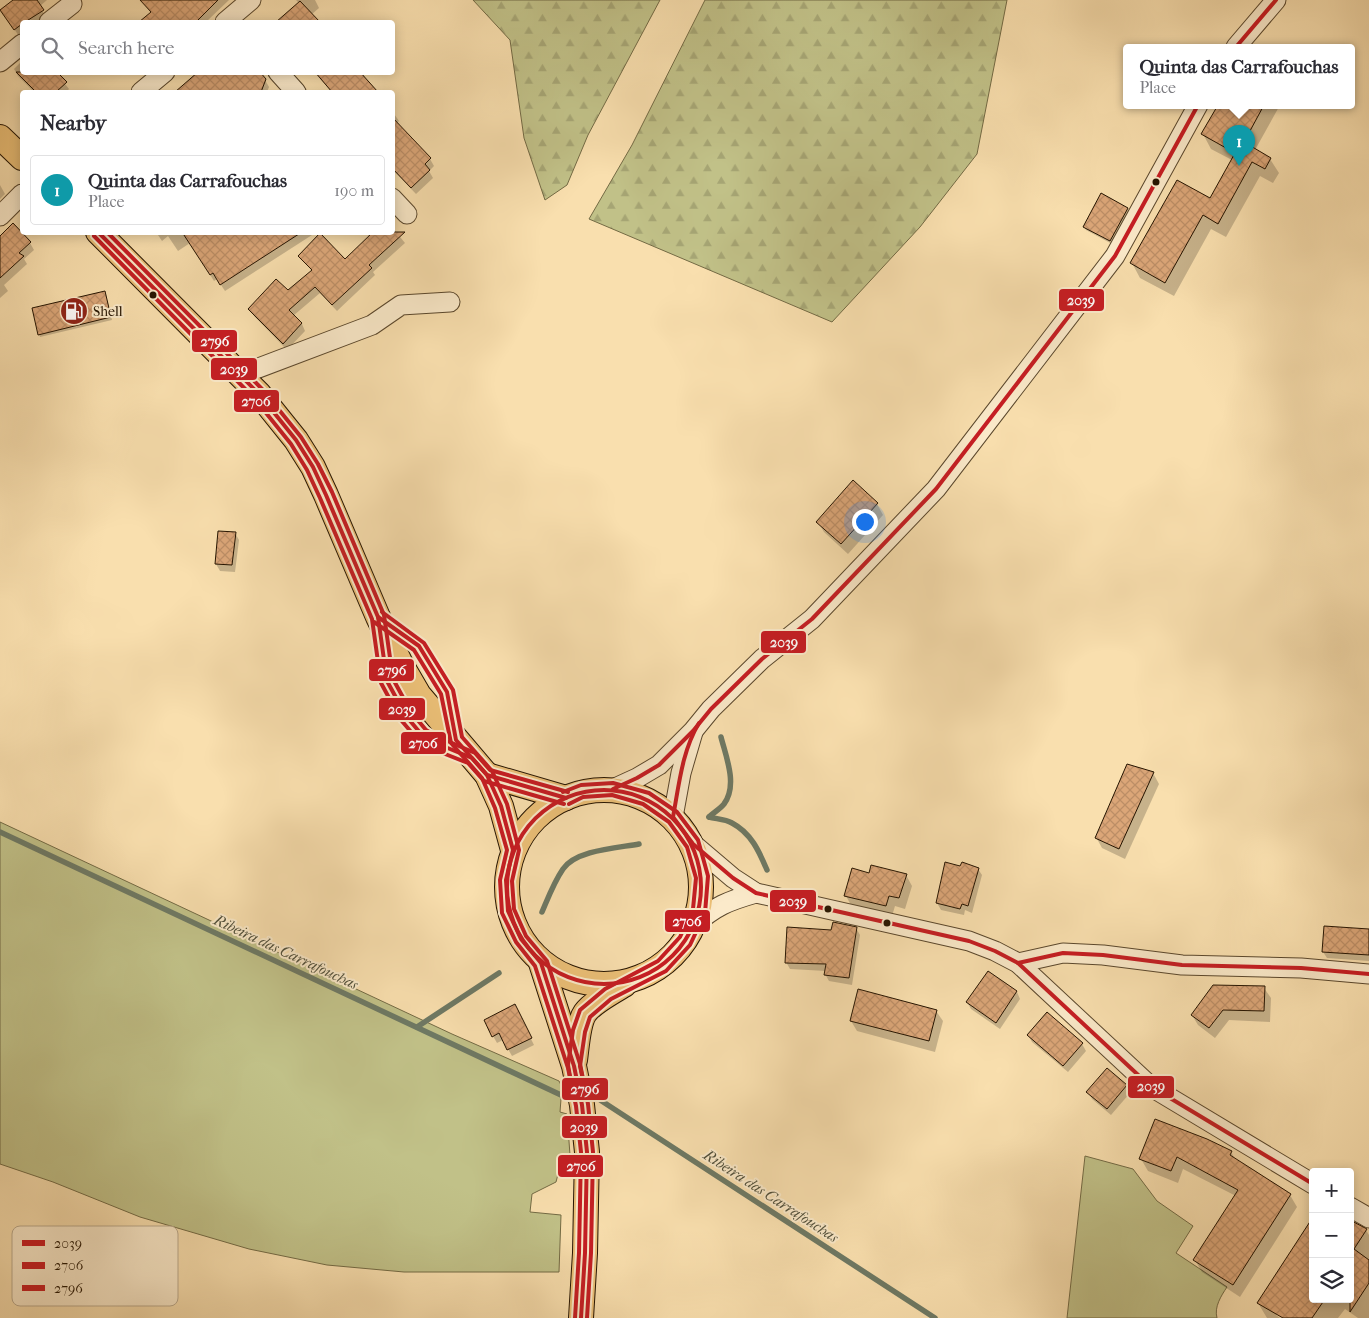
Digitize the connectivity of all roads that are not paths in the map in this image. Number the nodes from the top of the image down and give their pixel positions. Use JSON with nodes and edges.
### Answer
{"nodes":[{"id":1,"x":251,"y":0,"type":"edge"},
{"id":2,"x":1276,"y":0,"type":"edge"},
{"id":3,"x":72,"y":4,"type":"dead end"},
{"id":4,"x":52,"y":20,"type":"edge"},
{"id":5,"x":230,"y":20,"type":"edge"},
{"id":6,"x":1239,"y":44,"type":"edge"},
{"id":7,"x":20,"y":46,"type":"edge"},
{"id":8,"x":0,"y":62,"type":"edge"},
{"id":9,"x":161,"y":75,"type":"edge"},
{"id":10,"x":281,"y":75,"type":"edge"},
{"id":11,"x":143,"y":90,"type":"edge"},
{"id":12,"x":294,"y":90,"type":"edge"},
{"id":13,"x":1196,"y":109,"type":"edge"},
{"id":14,"x":0,"y":137,"type":"edge"},
{"id":15,"x":20,"y":156,"type":"edge"},
{"id":16,"x":20,"y":196,"type":"edge"},
{"id":17,"x":395,"y":201,"type":"edge"},
{"id":18,"x":407,"y":214,"type":"dead end"},
{"id":19,"x":0,"y":216,"type":"edge"},
{"id":20,"x":101,"y":235,"type":"edge"},
{"id":21,"x":450,"y":302,"type":"dead end"},
{"id":22,"x":240,"y":375,"type":"junction"},
{"id":23,"x":693,"y":731,"type":"junction"},
{"id":24,"x":488,"y":775,"type":"junction"},
{"id":25,"x":613,"y":789,"type":"junction"},
{"id":26,"x":566,"y":798,"type":"junction"},
{"id":27,"x":674,"y":817,"type":"junction"},
{"id":28,"x":693,"y":844,"type":"junction"},
{"id":29,"x":512,"y":850,"type":"junction"},
{"id":30,"x":756,"y":893,"type":"junction"},
{"id":31,"x":692,"y":926,"type":"junction"},
{"id":32,"x":541,"y":963,"type":"junction"},
{"id":33,"x":1018,"y":963,"type":"junction"},
{"id":34,"x":1369,"y":974,"type":"edge"},
{"id":35,"x":632,"y":981,"type":"junction"},
{"id":36,"x":574,"y":1066,"type":"junction"},
{"id":37,"x":1309,"y":1182,"type":"edge"},
{"id":38,"x":1354,"y":1209,"type":"edge"},
{"id":39,"x":1369,"y":1218,"type":"edge"},
{"id":40,"x":581,"y":1318,"type":"edge"}],
"edges":[{"from":1,"to":5,"type":"street"},
{"from":2,"to":6,"type":"street"},
{"from":3,"to":4,"type":"street"},
{"from":7,"to":8,"type":"street"},
{"from":9,"to":11,"type":"street"},
{"from":10,"to":12,"type":"street"},
{"from":13,"to":23,"type":"street"},
{"from":14,"to":15,"type":"main road"},
{"from":16,"to":19,"type":"street"},
{"from":17,"to":18,"type":"street"},
{"from":20,"to":22,"type":"main road"},
{"from":21,"to":22,"type":"street"},
{"from":22,"to":24,"type":"main road"},
{"from":23,"to":25,"type":"street"},
{"from":23,"to":27,"type":"street"},
{"from":24,"to":26,"type":"main road"},
{"from":24,"to":29,"type":"main road"},
{"from":25,"to":26,"type":"main road"},
{"from":25,"to":27,"type":"main road"},
{"from":26,"to":29,"type":"main road"},
{"from":27,"to":28,"type":"main road"},
{"from":28,"to":30,"type":"street"},
{"from":28,"to":31,"type":"main road"},
{"from":29,"to":32,"type":"main road"},
{"from":30,"to":31,"type":"street"},
{"from":30,"to":33,"type":"street"},
{"from":31,"to":35,"type":"main road"},
{"from":32,"to":35,"type":"main road"},
{"from":32,"to":36,"type":"main road"},
{"from":33,"to":34,"type":"street"},
{"from":33,"to":37,"type":"street"},
{"from":35,"to":36,"type":"main road"},
{"from":36,"to":40,"type":"main road"},
{"from":38,"to":39,"type":"street"}]}
